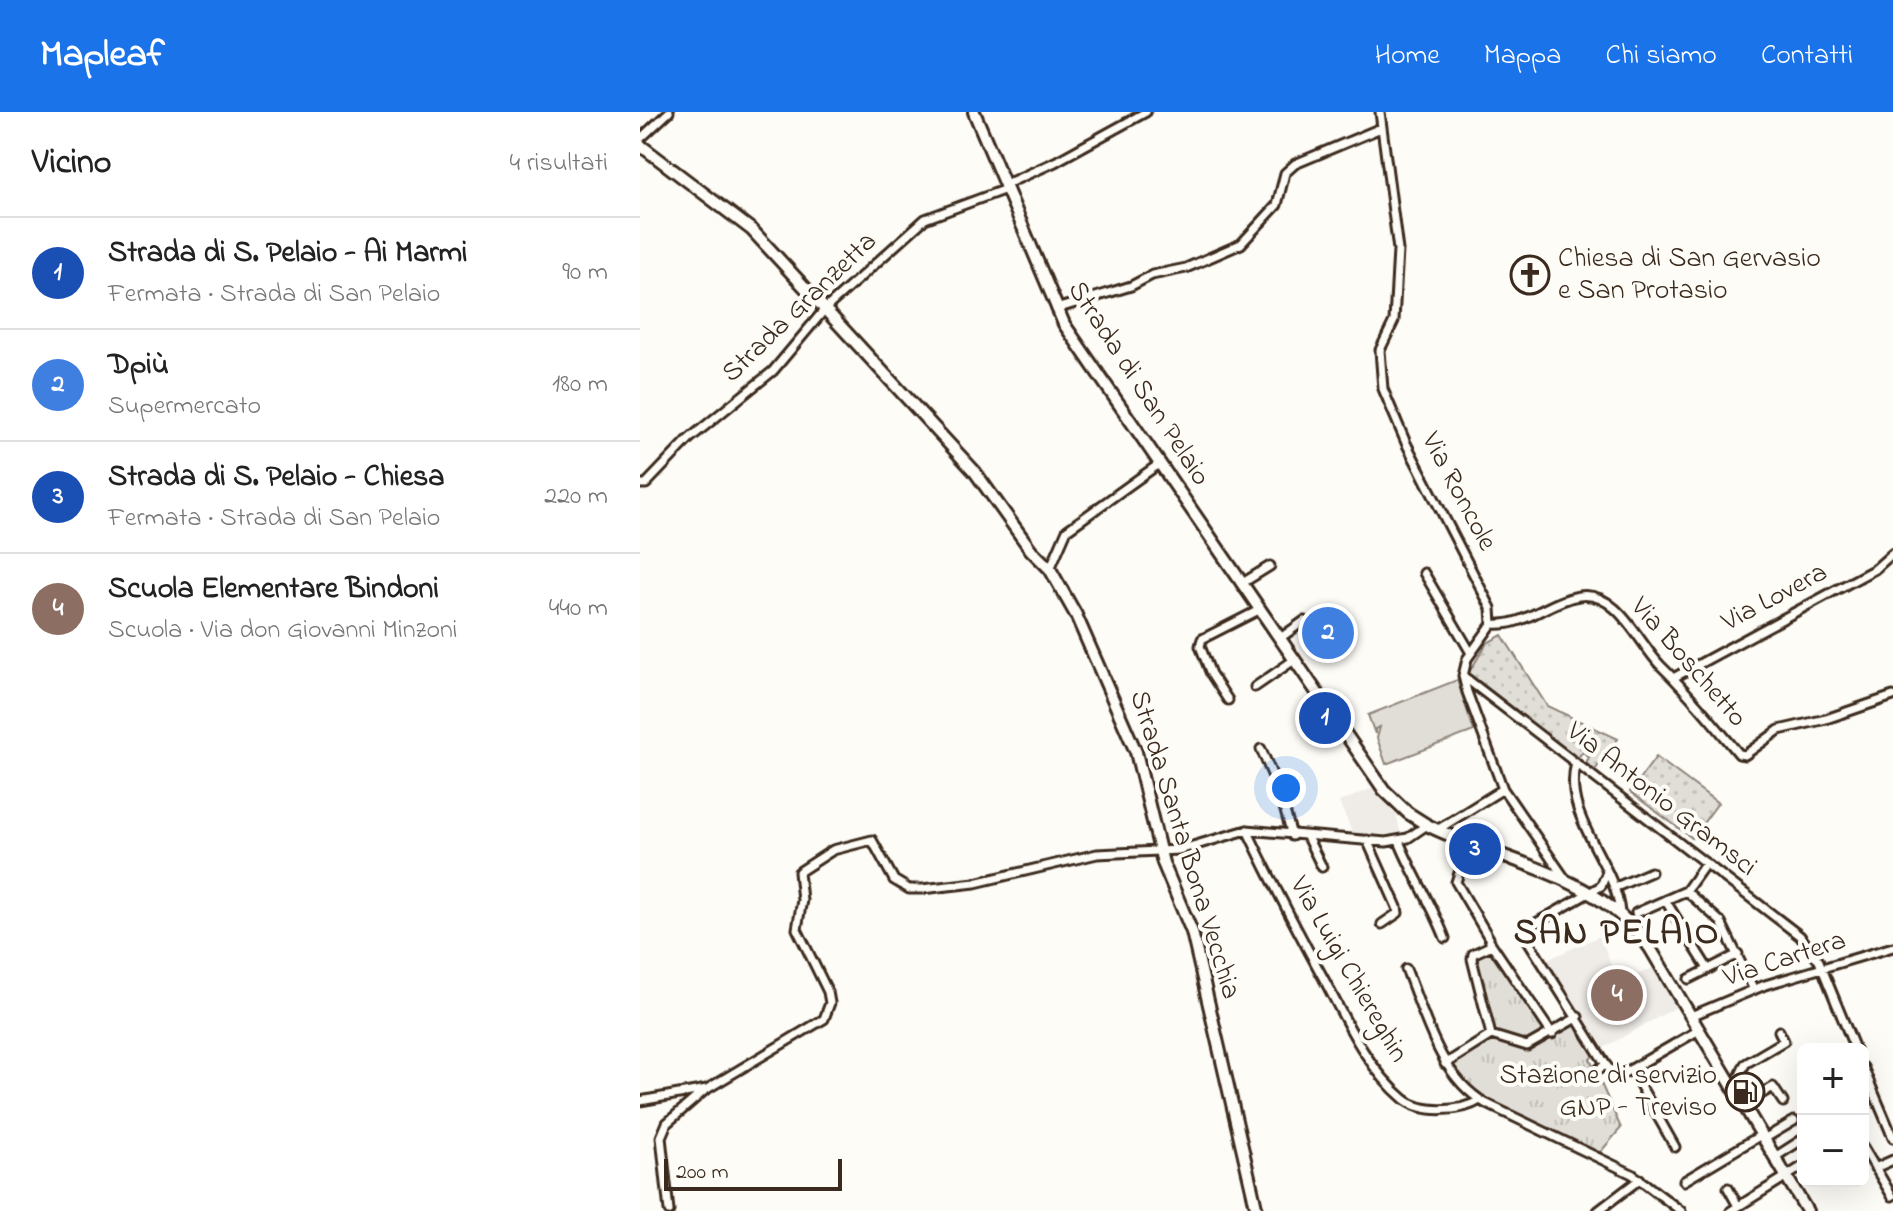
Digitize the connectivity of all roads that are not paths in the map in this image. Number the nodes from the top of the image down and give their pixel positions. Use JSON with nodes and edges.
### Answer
{"nodes":[{"id":1,"x":669,"y":112,"type":"edge"},
{"id":2,"x":974,"y":112,"type":"edge"},
{"id":3,"x":1146,"y":112,"type":"edge"},
{"id":4,"x":1380,"y":112,"type":"edge"},
{"id":5,"x":1381,"y":128,"type":"junction"},
{"id":6,"x":640,"y":142,"type":"edge"},
{"id":7,"x":1005,"y":187,"type":"junction"},
{"id":8,"x":825,"y":309,"type":"junction"},
{"id":9,"x":1056,"y":309,"type":"junction"},
{"id":10,"x":1159,"y":464,"type":"junction"},
{"id":11,"x":640,"y":484,"type":"edge"},
{"id":12,"x":1893,"y":553,"type":"edge"},
{"id":13,"x":1270,"y":566,"type":"dead end"},
{"id":14,"x":1050,"y":569,"type":"junction"},
{"id":15,"x":1424,"y":573,"type":"dead end"},
{"id":16,"x":1241,"y":584,"type":"junction"},
{"id":17,"x":1259,"y":610,"type":"junction"},
{"id":18,"x":1304,"y":621,"type":"dead end"},
{"id":19,"x":1492,"y":624,"type":"junction"},
{"id":20,"x":1279,"y":639,"type":"junction"},
{"id":21,"x":1471,"y":653,"type":"junction"},
{"id":22,"x":1294,"y":660,"type":"junction"},
{"id":23,"x":1463,"y":676,"type":"junction"},
{"id":24,"x":1675,"y":677,"type":"junction"},
{"id":25,"x":1255,"y":687,"type":"dead end"},
{"id":26,"x":1893,"y":696,"type":"edge"},
{"id":27,"x":1228,"y":700,"type":"dead end"},
{"id":28,"x":1261,"y":749,"type":"dead end"},
{"id":29,"x":1576,"y":763,"type":"junction"},
{"id":30,"x":1503,"y":789,"type":"junction"},
{"id":31,"x":1432,"y":827,"type":"junction"},
{"id":32,"x":1247,"y":830,"type":"junction"},
{"id":33,"x":1292,"y":836,"type":"junction"},
{"id":34,"x":1307,"y":837,"type":"junction"},
{"id":35,"x":1367,"y":840,"type":"junction"},
{"id":36,"x":1399,"y":841,"type":"junction"},
{"id":37,"x":1469,"y":843,"type":"junction"},
{"id":38,"x":1160,"y":853,"type":"junction"},
{"id":39,"x":1706,"y":863,"type":"junction"},
{"id":40,"x":1322,"y":867,"type":"dead end"},
{"id":41,"x":1555,"y":870,"type":"junction"},
{"id":42,"x":1607,"y":872,"type":"junction"},
{"id":43,"x":1651,"y":872,"type":"dead end"},
{"id":44,"x":1605,"y":882,"type":"junction"},
{"id":45,"x":1616,"y":887,"type":"junction"},
{"id":46,"x":1589,"y":891,"type":"junction"},
{"id":47,"x":1686,"y":891,"type":"junction"},
{"id":48,"x":1665,"y":900,"type":"junction"},
{"id":49,"x":1605,"y":901,"type":"junction"},
{"id":50,"x":1620,"y":913,"type":"junction"},
{"id":51,"x":1636,"y":913,"type":"dead end"},
{"id":52,"x":1382,"y":924,"type":"dead end"},
{"id":53,"x":1445,"y":938,"type":"dead end"},
{"id":54,"x":1490,"y":942,"type":"junction"},
{"id":55,"x":1893,"y":947,"type":"edge"},
{"id":56,"x":1738,"y":954,"type":"junction"},
{"id":57,"x":1821,"y":968,"type":"junction"},
{"id":58,"x":1406,"y":969,"type":"dead end"},
{"id":59,"x":1708,"y":969,"type":"junction"},
{"id":60,"x":1689,"y":979,"type":"dead end"},
{"id":61,"x":1754,"y":990,"type":"junction"},
{"id":62,"x":1691,"y":1016,"type":"junction"},
{"id":63,"x":1578,"y":1017,"type":"junction"},
{"id":64,"x":1699,"y":1030,"type":"junction"},
{"id":65,"x":1779,"y":1031,"type":"dead end"},
{"id":66,"x":1552,"y":1034,"type":"junction"},
{"id":67,"x":1491,"y":1035,"type":"junction"},
{"id":68,"x":1852,"y":1043,"type":"edge"},
{"id":69,"x":1445,"y":1064,"type":"junction"},
{"id":70,"x":1631,"y":1069,"type":"junction"},
{"id":71,"x":1869,"y":1081,"type":"edge"},
{"id":72,"x":707,"y":1089,"type":"junction"},
{"id":73,"x":1734,"y":1089,"type":"junction"},
{"id":74,"x":1480,"y":1100,"type":"junction"},
{"id":75,"x":640,"y":1101,"type":"edge"},
{"id":76,"x":1783,"y":1102,"type":"dead end"},
{"id":77,"x":1743,"y":1105,"type":"junction"},
{"id":78,"x":1794,"y":1121,"type":"dead end"},
{"id":79,"x":1763,"y":1137,"type":"junction"},
{"id":80,"x":1893,"y":1138,"type":"edge"},
{"id":81,"x":1797,"y":1143,"type":"edge"},
{"id":82,"x":1675,"y":1147,"type":"dead end"},
{"id":83,"x":1775,"y":1157,"type":"junction"},
{"id":84,"x":1869,"y":1158,"type":"edge"},
{"id":85,"x":1893,"y":1160,"type":"edge"},
{"id":86,"x":1875,"y":1168,"type":"junction"},
{"id":87,"x":1797,"y":1170,"type":"edge"},
{"id":88,"x":1787,"y":1176,"type":"junction"},
{"id":89,"x":1640,"y":1179,"type":"junction"},
{"id":90,"x":1684,"y":1181,"type":"dead end"},
{"id":91,"x":1728,"y":1188,"type":"dead end"},
{"id":92,"x":1892,"y":1196,"type":"edge"},
{"id":93,"x":1735,"y":1209,"type":"edge"},
{"id":94,"x":669,"y":1211,"type":"edge"},
{"id":95,"x":1257,"y":1211,"type":"edge"},
{"id":96,"x":1598,"y":1211,"type":"edge"},
{"id":97,"x":1681,"y":1211,"type":"edge"},
{"id":98,"x":1807,"y":1211,"type":"edge"}],
"edges":[{"from":1,"to":6,"type":"street"},
{"from":2,"to":7,"type":"main road","name":"Strada di San Pelaio"},
{"from":3,"to":7,"type":"street","name":"Strada Granzetta"},
{"from":4,"to":5,"type":"street","name":"Via Roncole"},
{"from":5,"to":9,"type":"street"},
{"from":5,"to":19,"type":"street","name":"Via Roncole"},
{"from":6,"to":8,"type":"main road","name":"Strada Santa Bona Vecchia"},
{"from":7,"to":8,"type":"street","name":"Strada Granzetta"},
{"from":7,"to":9,"type":"main road","name":"Strada di San Pelaio"},
{"from":8,"to":11,"type":"street","name":"Strada Granzetta"},
{"from":8,"to":14,"type":"main road","name":"Strada Santa Bona Vecchia"},
{"from":9,"to":10,"type":"main road","name":"Strada di San Pelaio"},
{"from":10,"to":14,"type":"street"},
{"from":10,"to":16,"type":"main road","name":"Strada di San Pelaio"},
{"from":12,"to":24,"type":"street","name":"Via Lovera"},
{"from":13,"to":16,"type":"street"},
{"from":14,"to":38,"type":"main road","name":"Strada Santa Bona Vecchia"},
{"from":15,"to":21,"type":"street"},
{"from":16,"to":17,"type":"main road","name":"Strada di San Pelaio"},
{"from":17,"to":20,"type":"main road","name":"Strada di San Pelaio"},
{"from":17,"to":27,"type":"street"},
{"from":18,"to":20,"type":"street"},
{"from":19,"to":21,"type":"street"},
{"from":19,"to":24,"type":"street","name":"Via Boschetto"},
{"from":20,"to":22,"type":"main road","name":"Strada di San Pelaio"},
{"from":21,"to":23,"type":"street"},
{"from":22,"to":25,"type":"street"},
{"from":22,"to":31,"type":"main road","name":"Strada di San Pelaio"},
{"from":23,"to":29,"type":"street","name":"Via Antonio Gramsci"},
{"from":23,"to":30,"type":"street"},
{"from":24,"to":26,"type":"street","name":"Via Boschetto"},
{"from":28,"to":33,"type":"street"},
{"from":29,"to":39,"type":"street","name":"Via Antonio Gramsci"},
{"from":29,"to":42,"type":"street"},
{"from":30,"to":31,"type":"street"},
{"from":30,"to":41,"type":"street"},
{"from":31,"to":36,"type":"street"},
{"from":31,"to":37,"type":"main road","name":"Strada di San Pelaio"},
{"from":32,"to":33,"type":"street"},
{"from":32,"to":38,"type":"street"},
{"from":32,"to":74,"type":"street","name":"Via Luigi Chiereghin"},
{"from":33,"to":34,"type":"street"},
{"from":34,"to":35,"type":"street"},
{"from":34,"to":40,"type":"street"},
{"from":35,"to":36,"type":"street"},
{"from":35,"to":52,"type":"street"},
{"from":36,"to":53,"type":"street"},
{"from":37,"to":41,"type":"main road","name":"Strada di San Pelaio"},
{"from":37,"to":54,"type":"street"},
{"from":38,"to":72,"type":"street"},
{"from":38,"to":95,"type":"main road","name":"Strada Santa Bona Vecchia"},
{"from":39,"to":47,"type":"street"},
{"from":39,"to":57,"type":"street","name":"Via Antonio Gramsci"},
{"from":41,"to":46,"type":"main road","name":"Strada di San Pelaio"},
{"from":42,"to":44,"type":"street"},
{"from":42,"to":45,"type":"street"},
{"from":43,"to":45,"type":"street"},
{"from":44,"to":46,"type":"street"},
{"from":44,"to":49,"type":"street"},
{"from":45,"to":50,"type":"street"},
{"from":46,"to":49,"type":"main road","name":"Strada di San Pelaio"},
{"from":46,"to":63,"type":"street"},
{"from":47,"to":48,"type":"street"},
{"from":47,"to":56,"type":"street"},
{"from":48,"to":51,"type":"street"},
{"from":48,"to":59,"type":"street"},
{"from":49,"to":50,"type":"main road","name":"Strada di San Pelaio"},
{"from":50,"to":62,"type":"main road","name":"Strada di San Pelaio"},
{"from":54,"to":66,"type":"street"},
{"from":54,"to":67,"type":"street"},
{"from":55,"to":57,"type":"street","name":"Via Cartera"},
{"from":56,"to":59,"type":"street"},
{"from":56,"to":61,"type":"street"},
{"from":57,"to":61,"type":"street","name":"Via Cartera"},
{"from":57,"to":68,"type":"street","name":"Via Antonio Gramsci"},
{"from":58,"to":69,"type":"street"},
{"from":59,"to":60,"type":"street"},
{"from":61,"to":62,"type":"street","name":"Via Cartera"},
{"from":62,"to":64,"type":"main road","name":"Strada di San Pelaio"},
{"from":63,"to":66,"type":"street"},
{"from":63,"to":70,"type":"street"},
{"from":64,"to":70,"type":"street"},
{"from":64,"to":73,"type":"main road","name":"Strada di San Pelaio"},
{"from":65,"to":73,"type":"street"},
{"from":66,"to":67,"type":"street"},
{"from":67,"to":69,"type":"street"},
{"from":69,"to":74,"type":"street"},
{"from":70,"to":82,"type":"street"},
{"from":71,"to":80,"type":"street"},
{"from":72,"to":75,"type":"street"},
{"from":72,"to":94,"type":"street"},
{"from":73,"to":77,"type":"main road","name":"Strada di San Pelaio"},
{"from":74,"to":89,"type":"street"},
{"from":76,"to":77,"type":"street"},
{"from":77,"to":79,"type":"main road","name":"Strada di San Pelaio"},
{"from":78,"to":79,"type":"street"},
{"from":79,"to":83,"type":"main road","name":"Strada di San Pelaio"},
{"from":79,"to":90,"type":"street"},
{"from":81,"to":83,"type":"street"},
{"from":83,"to":88,"type":"main road","name":"Strada di San Pelaio"},
{"from":84,"to":86,"type":"street"},
{"from":85,"to":86,"type":"street"},
{"from":86,"to":92,"type":"street"},
{"from":87,"to":88,"type":"street"},
{"from":88,"to":93,"type":"street"},
{"from":88,"to":98,"type":"main road","name":"Strada di San Pelaio"},
{"from":89,"to":96,"type":"street"},
{"from":89,"to":97,"type":"street"},
{"from":91,"to":93,"type":"street"}]}
